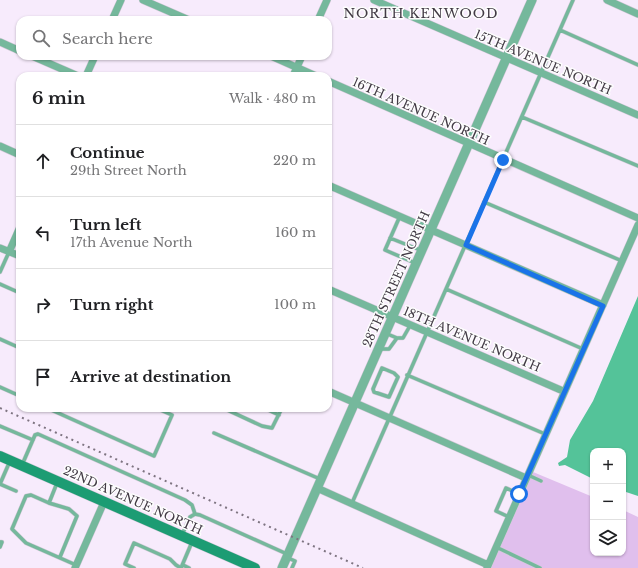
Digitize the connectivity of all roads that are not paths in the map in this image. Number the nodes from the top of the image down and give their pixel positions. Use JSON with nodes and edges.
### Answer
{"nodes":[{"id":1,"x":121,"y":0,"type":"edge"},
{"id":2,"x":143,"y":0,"type":"edge"},
{"id":3,"x":327,"y":0,"type":"edge"},
{"id":4,"x":374,"y":0,"type":"edge"},
{"id":5,"x":532,"y":0,"type":"edge"},
{"id":6,"x":573,"y":0,"type":"edge"},
{"id":7,"x":607,"y":0,"type":"edge"},
{"id":8,"x":638,"y":14,"type":"edge"},
{"id":9,"x":114,"y":16,"type":"edge"},
{"id":10,"x":180,"y":16,"type":"edge"},
{"id":11,"x":320,"y":16,"type":"edge"},
{"id":12,"x":560,"y":30,"type":"junction"},
{"id":13,"x":0,"y":42,"type":"edge"},
{"id":14,"x":16,"y":49,"type":"edge"},
{"id":15,"x":506,"y":59,"type":"junction"},
{"id":16,"x":41,"y":60,"type":"edge"},
{"id":17,"x":93,"y":60,"type":"edge"},
{"id":18,"x":280,"y":60,"type":"edge"},
{"id":19,"x":300,"y":60,"type":"edge"},
{"id":20,"x":638,"y":65,"type":"edge"},
{"id":21,"x":297,"y":67,"type":"junction"},
{"id":22,"x":69,"y":72,"type":"edge"},
{"id":23,"x":88,"y":72,"type":"edge"},
{"id":24,"x":295,"y":72,"type":"edge"},
{"id":25,"x":308,"y":72,"type":"edge"},
{"id":26,"x":541,"y":73,"type":"junction"},
{"id":27,"x":332,"y":83,"type":"edge"},
{"id":28,"x":638,"y":115,"type":"edge"},
{"id":29,"x":522,"y":116,"type":"junction"},
{"id":30,"x":468,"y":144,"type":"junction"},
{"id":31,"x":0,"y":146,"type":"edge"},
{"id":32,"x":16,"y":153,"type":"edge"},
{"id":33,"x":503,"y":160,"type":"junction"},
{"id":34,"x":638,"y":166,"type":"edge"},
{"id":35,"x":332,"y":187,"type":"edge"},
{"id":36,"x":484,"y":202,"type":"junction"},
{"id":37,"x":400,"y":216,"type":"junction"},
{"id":38,"x":638,"y":218,"type":"edge"},
{"id":39,"x":638,"y":225,"type":"edge"},
{"id":40,"x":431,"y":230,"type":"junction"},
{"id":41,"x":16,"y":236,"type":"edge"},
{"id":42,"x":390,"y":238,"type":"junction"},
{"id":43,"x":466,"y":245,"type":"junction"},
{"id":44,"x":0,"y":248,"type":"edge"},
{"id":45,"x":422,"y":251,"type":"junction"},
{"id":46,"x":9,"y":252,"type":"junction"},
{"id":47,"x":16,"y":255,"type":"edge"},
{"id":48,"x":622,"y":261,"type":"junction"},
{"id":49,"x":416,"y":264,"type":"junction"},
{"id":50,"x":0,"y":272,"type":"edge"},
{"id":51,"x":0,"y":284,"type":"edge"},
{"id":52,"x":446,"y":289,"type":"junction"},
{"id":53,"x":332,"y":290,"type":"edge"},
{"id":54,"x":16,"y":291,"type":"edge"},
{"id":55,"x":603,"y":306,"type":"junction"},
{"id":56,"x":393,"y":316,"type":"junction"},
{"id":57,"x":411,"y":324,"type":"junction"},
{"id":58,"x":427,"y":331,"type":"junction"},
{"id":59,"x":385,"y":333,"type":"junction"},
{"id":60,"x":397,"y":338,"type":"junction"},
{"id":61,"x":0,"y":339,"type":"edge"},
{"id":62,"x":16,"y":346,"type":"edge"},
{"id":63,"x":378,"y":349,"type":"junction"},
{"id":64,"x":583,"y":349,"type":"junction"},
{"id":65,"x":372,"y":363,"type":"junction"},
{"id":66,"x":382,"y":368,"type":"junction"},
{"id":67,"x":408,"y":375,"type":"junction"},
{"id":68,"x":0,"y":387,"type":"edge"},
{"id":69,"x":394,"y":388,"type":"junction"},
{"id":70,"x":400,"y":391,"type":"junction"},
{"id":71,"x":564,"y":391,"type":"junction"},
{"id":72,"x":332,"y":393,"type":"edge"},
{"id":73,"x":16,"y":394,"type":"edge"},
{"id":74,"x":354,"y":403,"type":"junction"},
{"id":75,"x":56,"y":412,"type":"edge"},
{"id":76,"x":165,"y":412,"type":"edge"},
{"id":77,"x":232,"y":412,"type":"edge"},
{"id":78,"x":273,"y":412,"type":"edge"},
{"id":79,"x":280,"y":412,"type":"edge"},
{"id":80,"x":279,"y":415,"type":"junction"},
{"id":81,"x":388,"y":418,"type":"junction"},
{"id":82,"x":0,"y":426,"type":"edge"},
{"id":83,"x":214,"y":433,"type":"dead end"},
{"id":84,"x":545,"y":434,"type":"junction"},
{"id":85,"x":33,"y":440,"type":"junction"},
{"id":86,"x":0,"y":456,"type":"edge"},
{"id":87,"x":10,"y":460,"type":"junction"},
{"id":88,"x":21,"y":466,"type":"junction"},
{"id":89,"x":526,"y":476,"type":"junction"},
{"id":90,"x":541,"y":481,"type":"dead end"},
{"id":91,"x":58,"y":482,"type":"junction"},
{"id":92,"x":0,"y":484,"type":"edge"},
{"id":93,"x":319,"y":484,"type":"junction"},
{"id":94,"x":16,"y":491,"type":"dead end"},
{"id":95,"x":519,"y":494,"type":"junction"},
{"id":96,"x":49,"y":502,"type":"junction"},
{"id":97,"x":104,"y":502,"type":"junction"},
{"id":98,"x":352,"y":503,"type":"junction"},
{"id":99,"x":195,"y":514,"type":"junction"},
{"id":100,"x":509,"y":517,"type":"junction"},
{"id":101,"x":181,"y":536,"type":"junction"},
{"id":102,"x":193,"y":541,"type":"junction"},
{"id":103,"x":0,"y":542,"type":"edge"},
{"id":104,"x":496,"y":546,"type":"junction"},
{"id":105,"x":0,"y":547,"type":"edge"},
{"id":106,"x":287,"y":556,"type":"junction"},
{"id":107,"x":60,"y":557,"type":"junction"},
{"id":108,"x":183,"y":565,"type":"junction"},
{"id":109,"x":76,"y":566,"type":"edge"},
{"id":110,"x":487,"y":566,"type":"edge"},
{"id":111,"x":134,"y":568,"type":"edge"},
{"id":112,"x":188,"y":568,"type":"edge"},
{"id":113,"x":255,"y":568,"type":"edge"},
{"id":114,"x":282,"y":568,"type":"edge"},
{"id":115,"x":292,"y":568,"type":"edge"},
{"id":116,"x":540,"y":568,"type":"edge"}],
"edges":[{"from":1,"to":9,"type":"street"},
{"from":2,"to":10,"type":"street"},
{"from":3,"to":11,"type":"street"},
{"from":4,"to":15,"type":"street","name":"15TH AVENUE NORTH"},
{"from":5,"to":15,"type":"street","name":"28TH STREET NORTH"},
{"from":6,"to":12,"type":"lane"},
{"from":7,"to":8,"type":"street"},
{"from":12,"to":20,"type":"lane"},
{"from":12,"to":26,"type":"lane"},
{"from":13,"to":14,"type":"street"},
{"from":15,"to":26,"type":"street","name":"15TH AVENUE NORTH"},
{"from":15,"to":30,"type":"street","name":"28TH STREET NORTH"},
{"from":16,"to":22,"type":"street"},
{"from":17,"to":23,"type":"street"},
{"from":18,"to":21,"type":"street"},
{"from":19,"to":21,"type":"street"},
{"from":21,"to":24,"type":"street"},
{"from":21,"to":25,"type":"street"},
{"from":26,"to":28,"type":"street","name":"15TH AVENUE NORTH"},
{"from":26,"to":29,"type":"lane"},
{"from":27,"to":30,"type":"street","name":"16TH AVENUE NORTH"},
{"from":29,"to":33,"type":"lane"},
{"from":29,"to":34,"type":"lane"},
{"from":30,"to":33,"type":"street","name":"16TH AVENUE NORTH"},
{"from":30,"to":40,"type":"street","name":"28TH STREET NORTH"},
{"from":31,"to":32,"type":"street"},
{"from":33,"to":36,"type":"lane"},
{"from":33,"to":38,"type":"street","name":"16TH AVENUE NORTH"},
{"from":35,"to":37,"type":"street"},
{"from":36,"to":43,"type":"lane"},
{"from":36,"to":48,"type":"lane"},
{"from":37,"to":40,"type":"street"},
{"from":37,"to":42,"type":"lane"},
{"from":39,"to":48,"type":"street"},
{"from":40,"to":43,"type":"street"},
{"from":40,"to":45,"type":"street","name":"28TH STREET NORTH"},
{"from":41,"to":46,"type":"street"},
{"from":42,"to":45,"type":"lane"},
{"from":42,"to":49,"type":"lane"},
{"from":43,"to":52,"type":"lane"},
{"from":43,"to":55,"type":"street"},
{"from":44,"to":46,"type":"street"},
{"from":45,"to":49,"type":"street","name":"28TH STREET NORTH"},
{"from":46,"to":47,"type":"street"},
{"from":46,"to":50,"type":"lane"},
{"from":48,"to":55,"type":"street"},
{"from":49,"to":56,"type":"street","name":"28TH STREET NORTH"},
{"from":51,"to":54,"type":"lane"},
{"from":52,"to":58,"type":"lane"},
{"from":52,"to":64,"type":"lane"},
{"from":53,"to":56,"type":"street","name":"18TH AVENUE NORTH"},
{"from":55,"to":64,"type":"street"},
{"from":56,"to":57,"type":"street","name":"18TH AVENUE NORTH"},
{"from":56,"to":59,"type":"street","name":"28TH STREET NORTH"},
{"from":57,"to":58,"type":"street","name":"18TH AVENUE NORTH"},
{"from":57,"to":60,"type":"lane"},
{"from":58,"to":67,"type":"lane"},
{"from":58,"to":71,"type":"street","name":"18TH AVENUE NORTH"},
{"from":59,"to":60,"type":"lane"},
{"from":59,"to":63,"type":"street","name":"28TH STREET NORTH"},
{"from":60,"to":63,"type":"lane"},
{"from":61,"to":62,"type":"lane"},
{"from":63,"to":65,"type":"street","name":"28TH STREET NORTH"},
{"from":64,"to":71,"type":"street"},
{"from":65,"to":66,"type":"lane"},
{"from":65,"to":74,"type":"street","name":"28TH STREET NORTH"},
{"from":66,"to":69,"type":"lane"},
{"from":66,"to":69,"type":"lane"},
{"from":67,"to":70,"type":"lane"},
{"from":67,"to":84,"type":"lane"},
{"from":68,"to":73,"type":"lane"},
{"from":69,"to":70,"type":"lane"},
{"from":70,"to":81,"type":"lane"},
{"from":71,"to":84,"type":"street"},
{"from":72,"to":74,"type":"street"},
{"from":74,"to":81,"type":"street"},
{"from":74,"to":93,"type":"street","name":"28TH STREET NORTH"},
{"from":75,"to":76,"type":"lane"},
{"from":77,"to":80,"type":"lane"},
{"from":78,"to":80,"type":"lane"},
{"from":79,"to":80,"type":"lane"},
{"from":81,"to":89,"type":"street"},
{"from":81,"to":98,"type":"lane"},
{"from":82,"to":85,"type":"lane"},
{"from":83,"to":93,"type":"lane"},
{"from":84,"to":89,"type":"street"},
{"from":85,"to":88,"type":"lane"},
{"from":85,"to":99,"type":"lane"},
{"from":86,"to":87,"type":"main road","name":"22ND AVENUE NORTH"},
{"from":87,"to":88,"type":"main road","name":"22ND AVENUE NORTH"},
{"from":87,"to":92,"type":"lane"},
{"from":88,"to":91,"type":"main road","name":"22ND AVENUE NORTH"},
{"from":89,"to":90,"type":"lane"},
{"from":89,"to":95,"type":"street"},
{"from":91,"to":96,"type":"lane"},
{"from":91,"to":97,"type":"main road","name":"22ND AVENUE NORTH"},
{"from":92,"to":94,"type":"lane"},
{"from":93,"to":98,"type":"street"},
{"from":93,"to":106,"type":"street","name":"28TH STREET NORTH"},
{"from":95,"to":100,"type":"street"},
{"from":95,"to":100,"type":"lane"},
{"from":96,"to":107,"type":"lane"},
{"from":96,"to":107,"type":"lane"},
{"from":97,"to":101,"type":"main road","name":"22ND AVENUE NORTH"},
{"from":97,"to":109,"type":"street"},
{"from":98,"to":110,"type":"street"},
{"from":99,"to":101,"type":"lane"},
{"from":99,"to":106,"type":"lane"},
{"from":100,"to":104,"type":"street"},
{"from":101,"to":102,"type":"main road","name":"22ND AVENUE NORTH"},
{"from":102,"to":108,"type":"lane"},
{"from":102,"to":113,"type":"main road","name":"22ND AVENUE NORTH"},
{"from":103,"to":105,"type":"lane"},
{"from":104,"to":110,"type":"street"},
{"from":104,"to":116,"type":"lane"},
{"from":106,"to":114,"type":"street","name":"28TH STREET NORTH"},
{"from":106,"to":115,"type":"lane"},
{"from":107,"to":109,"type":"lane"},
{"from":108,"to":111,"type":"lane"},
{"from":108,"to":112,"type":"lane"}]}
